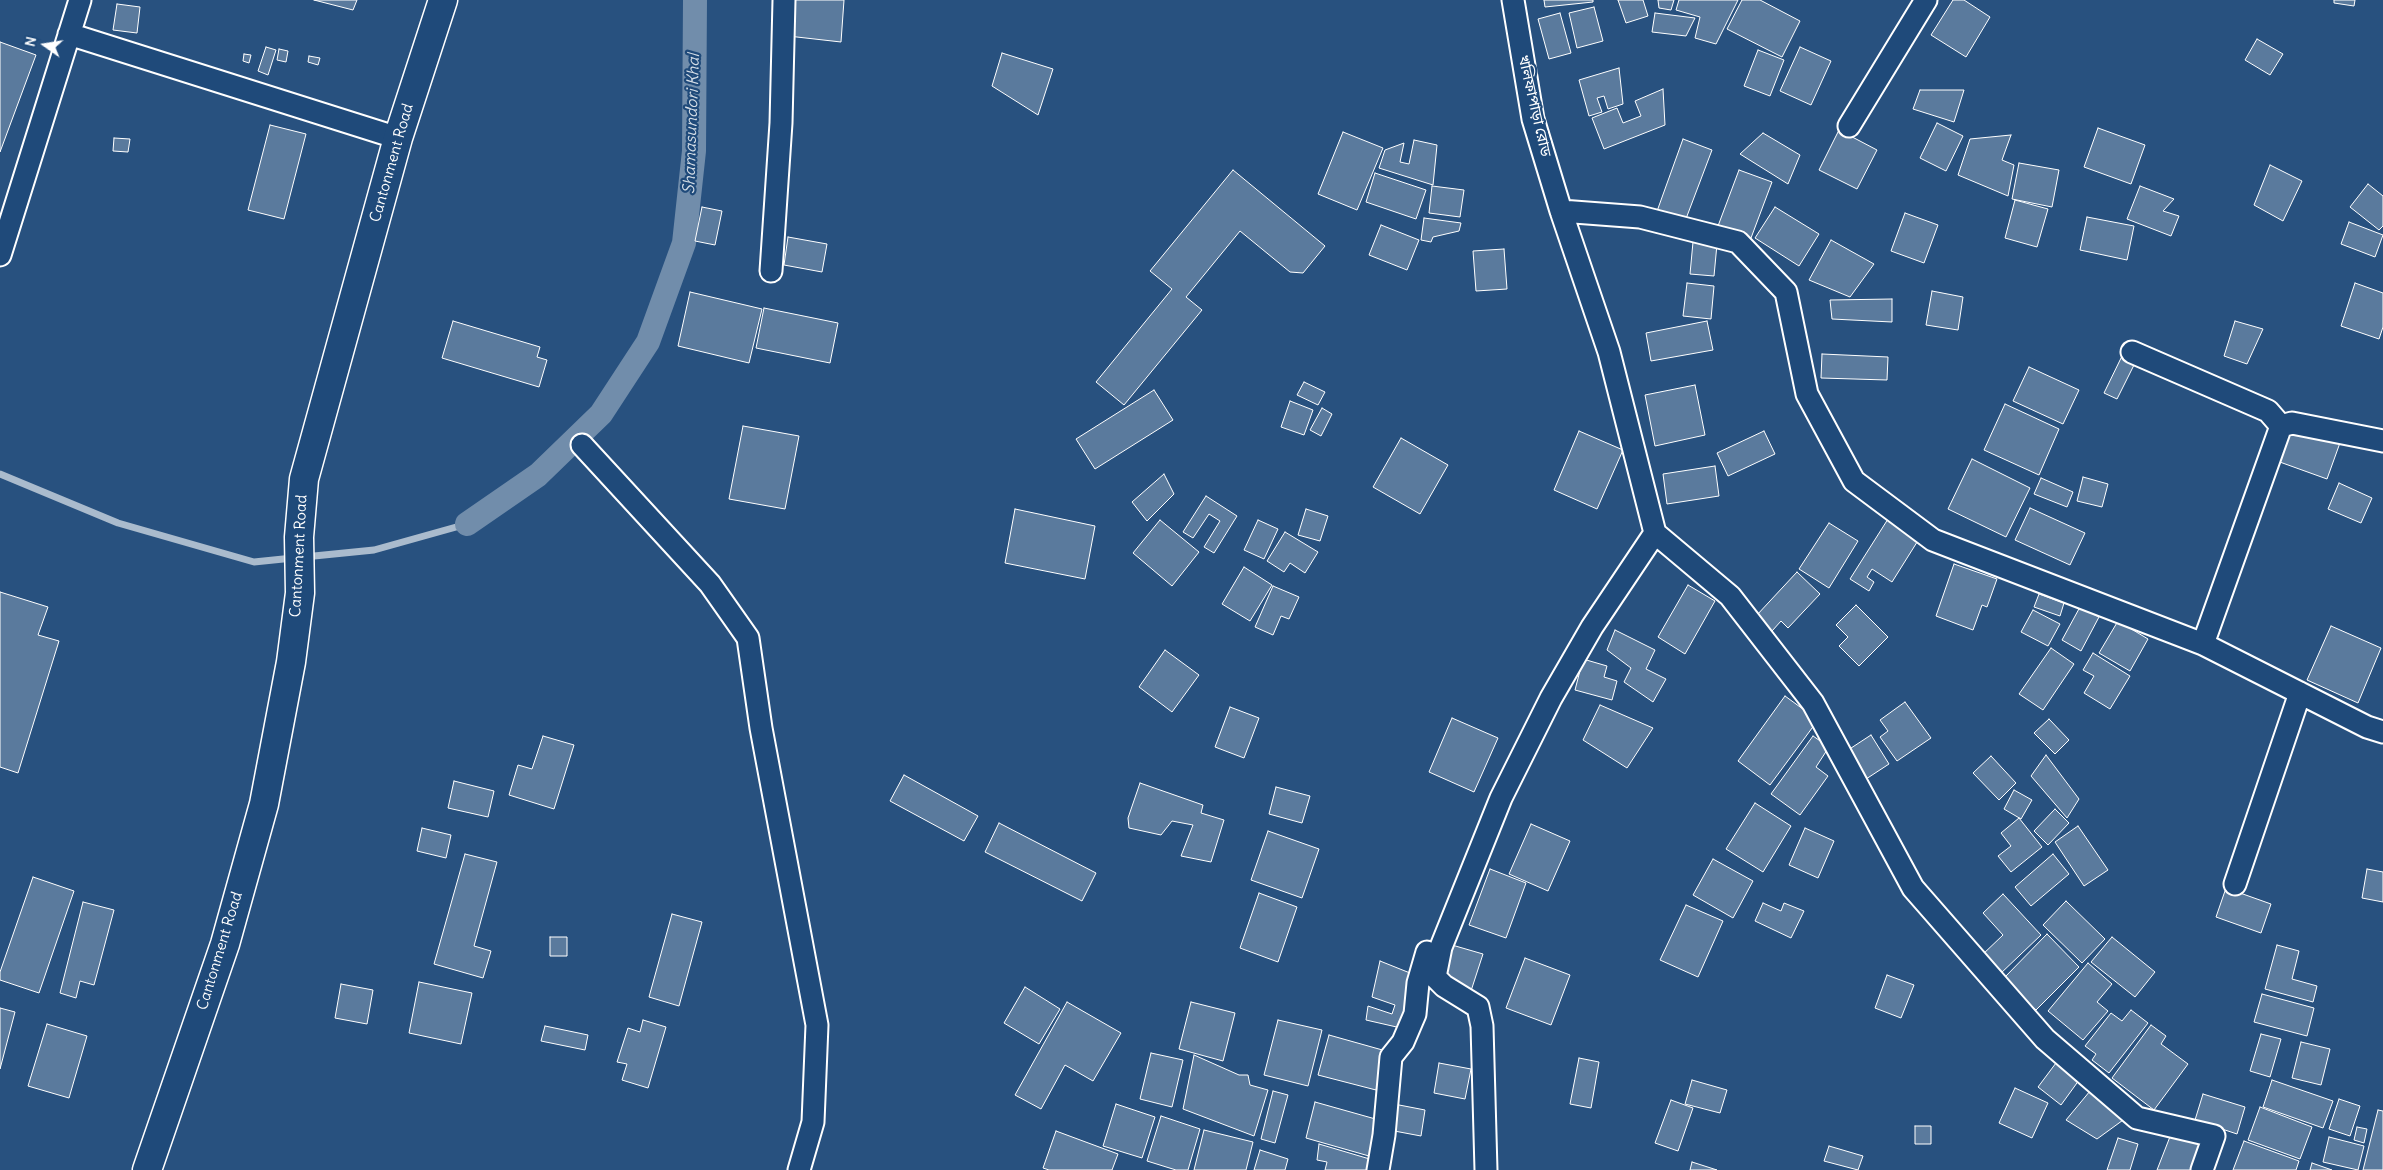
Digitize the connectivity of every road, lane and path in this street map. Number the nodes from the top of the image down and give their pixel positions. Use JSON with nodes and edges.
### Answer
{"nodes":[{"id":1,"x":80,"y":0,"type":"edge"},
{"id":2,"x":443,"y":0,"type":"edge"},
{"id":3,"x":784,"y":0,"type":"edge"},
{"id":4,"x":1512,"y":0,"type":"edge"},
{"id":5,"x":1926,"y":0,"type":"edge"},
{"id":6,"x":69,"y":34,"type":"junction"},
{"id":7,"x":1850,"y":126,"type":"dead end"},
{"id":8,"x":398,"y":138,"type":"junction"},
{"id":9,"x":1561,"y":211,"type":"junction"},
{"id":10,"x":0,"y":254,"type":"edge"},
{"id":11,"x":772,"y":271,"type":"dead end"},
{"id":12,"x":2132,"y":352,"type":"dead end"},
{"id":13,"x":2281,"y":426,"type":"junction"},
{"id":14,"x":2383,"y":441,"type":"edge"},
{"id":15,"x":582,"y":445,"type":"dead end"},
{"id":16,"x":1655,"y":533,"type":"junction"},
{"id":17,"x":2203,"y":644,"type":"junction"},
{"id":18,"x":2300,"y":693,"type":"junction"},
{"id":19,"x":2383,"y":732,"type":"edge"},
{"id":20,"x":2235,"y":884,"type":"dead end"},
{"id":21,"x":1441,"y":947,"type":"junction"},
{"id":22,"x":147,"y":1170,"type":"edge"},
{"id":23,"x":799,"y":1170,"type":"edge"},
{"id":24,"x":1378,"y":1170,"type":"edge"},
{"id":25,"x":1486,"y":1170,"type":"edge"},
{"id":26,"x":2202,"y":1170,"type":"edge"}],
"edges":[{"from":1,"to":6,"type":"street"},
{"from":2,"to":8,"type":"street","name":"Cantonment Road"},
{"from":3,"to":11,"type":"street"},
{"from":4,"to":9,"type":"street","name":"খলিফাপাড়া রোড"},
{"from":5,"to":7,"type":"street"},
{"from":6,"to":8,"type":"street"},
{"from":6,"to":10,"type":"street"},
{"from":8,"to":22,"type":"street","name":"Cantonment Road"},
{"from":9,"to":16,"type":"street","name":"খলিফাপাড়া রোড"},
{"from":9,"to":17,"type":"street"},
{"from":12,"to":13,"type":"street"},
{"from":13,"to":14,"type":"street"},
{"from":13,"to":17,"type":"street"},
{"from":15,"to":23,"type":"street"},
{"from":16,"to":21,"type":"street"},
{"from":16,"to":26,"type":"street"},
{"from":17,"to":18,"type":"street"},
{"from":18,"to":19,"type":"street"},
{"from":18,"to":20,"type":"street"},
{"from":21,"to":24,"type":"street"},
{"from":21,"to":25,"type":"street"}]}
